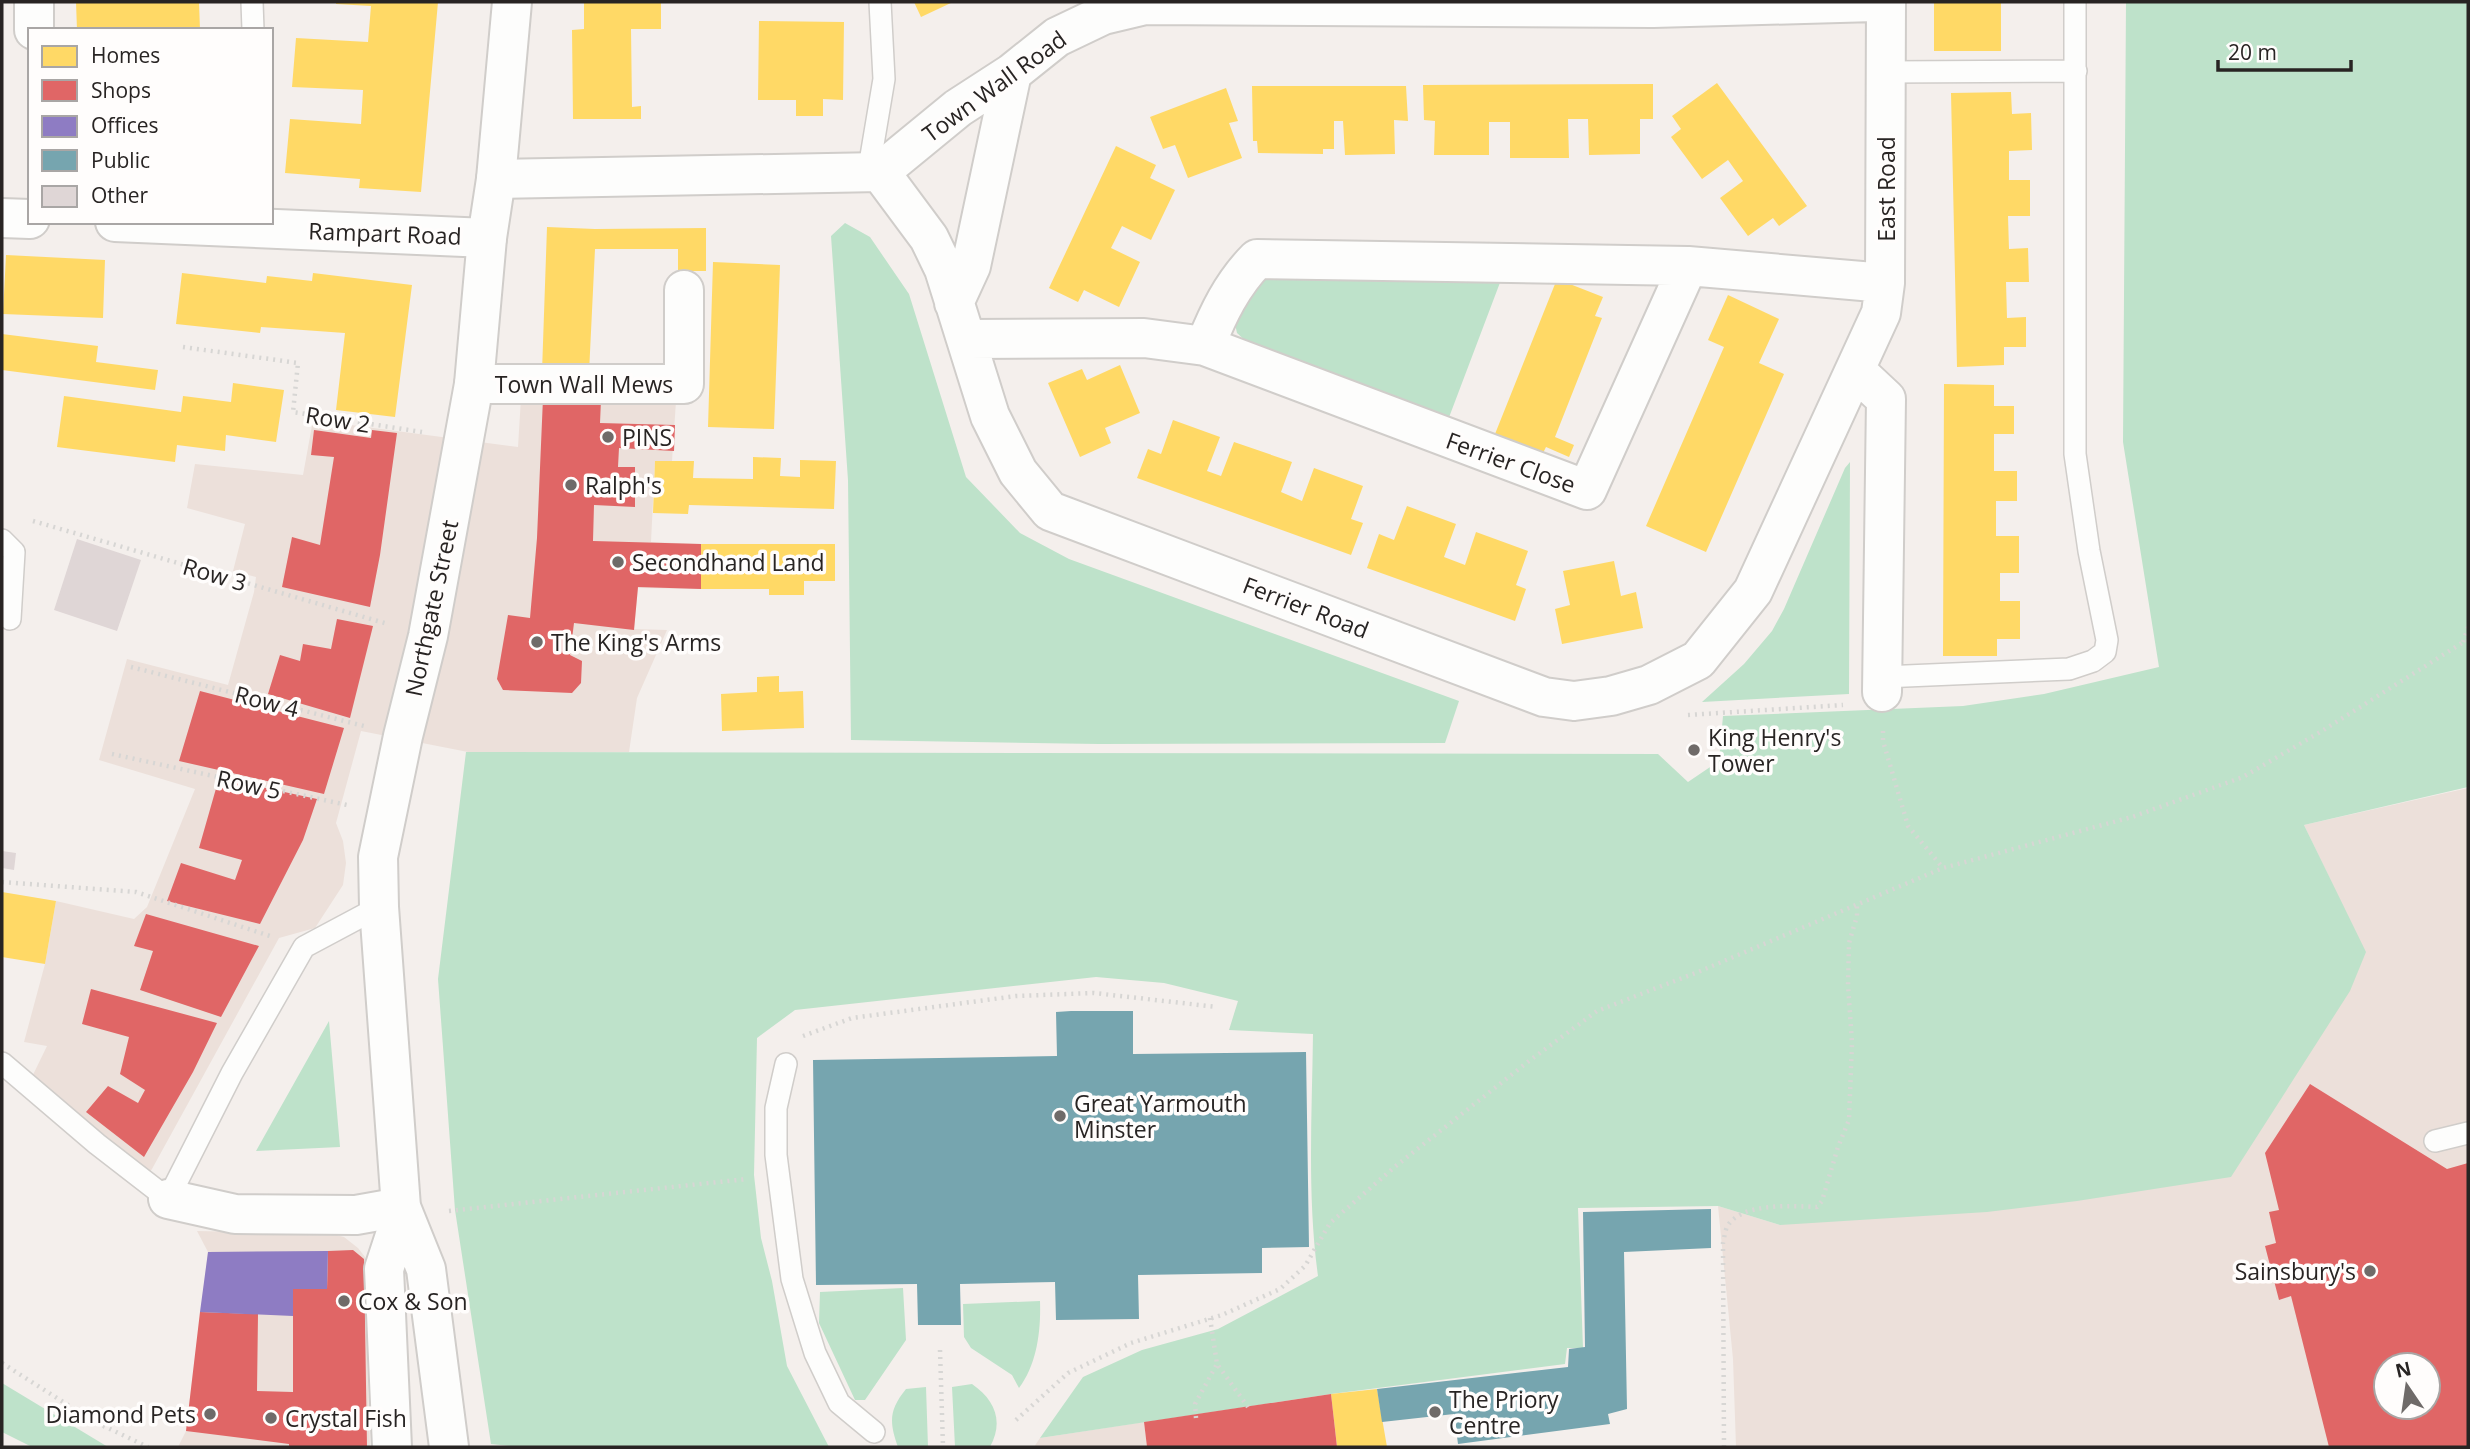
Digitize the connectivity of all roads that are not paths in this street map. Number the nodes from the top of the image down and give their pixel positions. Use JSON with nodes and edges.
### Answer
{"nodes":[{"id":1,"x":33,"y":2,"type":"edge"},
{"id":2,"x":252,"y":2,"type":"edge"},
{"id":3,"x":512,"y":2,"type":"edge"},
{"id":4,"x":880,"y":2,"type":"edge"},
{"id":5,"x":1875,"y":2,"type":"edge"},
{"id":6,"x":1886,"y":2,"type":"edge"},
{"id":7,"x":2075,"y":2,"type":"edge"},
{"id":8,"x":34,"y":28,"type":"edge"},
{"id":9,"x":253,"y":28,"type":"edge"},
{"id":10,"x":2076,"y":71,"type":"junction"},
{"id":11,"x":1886,"y":72,"type":"junction"},
{"id":12,"x":1012,"y":73,"type":"junction"},
{"id":13,"x":874,"y":173,"type":"junction"},
{"id":14,"x":496,"y":179,"type":"junction"},
{"id":15,"x":2,"y":218,"type":"edge"},
{"id":16,"x":28,"y":219,"type":"edge"},
{"id":17,"x":210,"y":224,"type":"edge"},
{"id":18,"x":258,"y":225,"type":"edge"},
{"id":19,"x":486,"y":237,"type":"junction"},
{"id":20,"x":1688,"y":266,"type":"junction"},
{"id":21,"x":1885,"y":283,"type":"junction"},
{"id":22,"x":684,"y":290,"type":"dead end"},
{"id":23,"x":954,"y":303,"type":"junction"},
{"id":24,"x":967,"y":339,"type":"junction"},
{"id":25,"x":1205,"y":346,"type":"junction"},
{"id":26,"x":1854,"y":370,"type":"junction"},
{"id":27,"x":474,"y":384,"type":"junction"},
{"id":28,"x":2,"y":540,"type":"edge"},
{"id":29,"x":1753,"y":591,"type":"joint"},
{"id":30,"x":10,"y":620,"type":"dead end"},
{"id":31,"x":1882,"y":691,"type":"joint"},
{"id":32,"x":379,"y":907,"type":"junction"},
{"id":33,"x":2,"y":1063,"type":"edge"},
{"id":34,"x":786,"y":1063,"type":"road end"},
{"id":35,"x":2468,"y":1133,"type":"edge"},
{"id":36,"x":2435,"y":1141,"type":"dead end"},
{"id":37,"x":168,"y":1199,"type":"junction"},
{"id":38,"x":402,"y":1210,"type":"junction"},
{"id":39,"x":874,"y":1432,"type":"dead end"},
{"id":40,"x":392,"y":1447,"type":"edge"},
{"id":41,"x":449,"y":1447,"type":"edge"}],
"edges":[{"from":1,"to":8,"type":"street"},
{"from":2,"to":9,"type":"lane"},
{"from":3,"to":14,"type":"street","name":"Northgate Street"},
{"from":4,"to":13,"type":"lane"},
{"from":5,"to":12,"type":"street","name":"Town Wall Road"},
{"from":6,"to":11,"type":"street","name":"East Road"},
{"from":7,"to":10,"type":"lane"},
{"from":10,"to":11,"type":"lane"},
{"from":10,"to":31,"type":"lane"},
{"from":11,"to":21,"type":"street","name":"East Road"},
{"from":12,"to":13,"type":"street","name":"Town Wall Road"},
{"from":12,"to":23,"type":"street"},
{"from":13,"to":14,"type":"street"},
{"from":13,"to":23,"type":"street","name":"Ferrier Road"},
{"from":14,"to":19,"type":"street","name":"Northgate Street"},
{"from":15,"to":16,"type":"street"},
{"from":17,"to":18,"type":"street","name":"Rampart Road"},
{"from":18,"to":19,"type":"street","name":"Rampart Road"},
{"from":19,"to":27,"type":"street","name":"Northgate Street"},
{"from":20,"to":21,"type":"street"},
{"from":20,"to":25,"type":"street"},
{"from":20,"to":25,"type":"street","name":"Ferrier Close"},
{"from":21,"to":26,"type":"street","name":"East Road"},
{"from":22,"to":27,"type":"street","name":"Town Wall Mews"},
{"from":23,"to":24,"type":"street","name":"Ferrier Road"},
{"from":24,"to":25,"type":"street","name":"Ferrier Close"},
{"from":24,"to":29,"type":"street","name":"Ferrier Road"},
{"from":26,"to":29,"type":"street","name":"East Road"},
{"from":26,"to":31,"type":"street"},
{"from":27,"to":32,"type":"street","name":"Northgate Street"},
{"from":28,"to":30,"type":"lane"},
{"from":32,"to":37,"type":"lane"},
{"from":32,"to":38,"type":"street","name":"Northgate Street"},
{"from":33,"to":37,"type":"lane"},
{"from":34,"to":39,"type":"lane"},
{"from":35,"to":36,"type":"lane"},
{"from":37,"to":38,"type":"street"},
{"from":38,"to":40,"type":"street","name":"Northgate Street"},
{"from":38,"to":41,"type":"street","name":"Northgate Street"}]}
